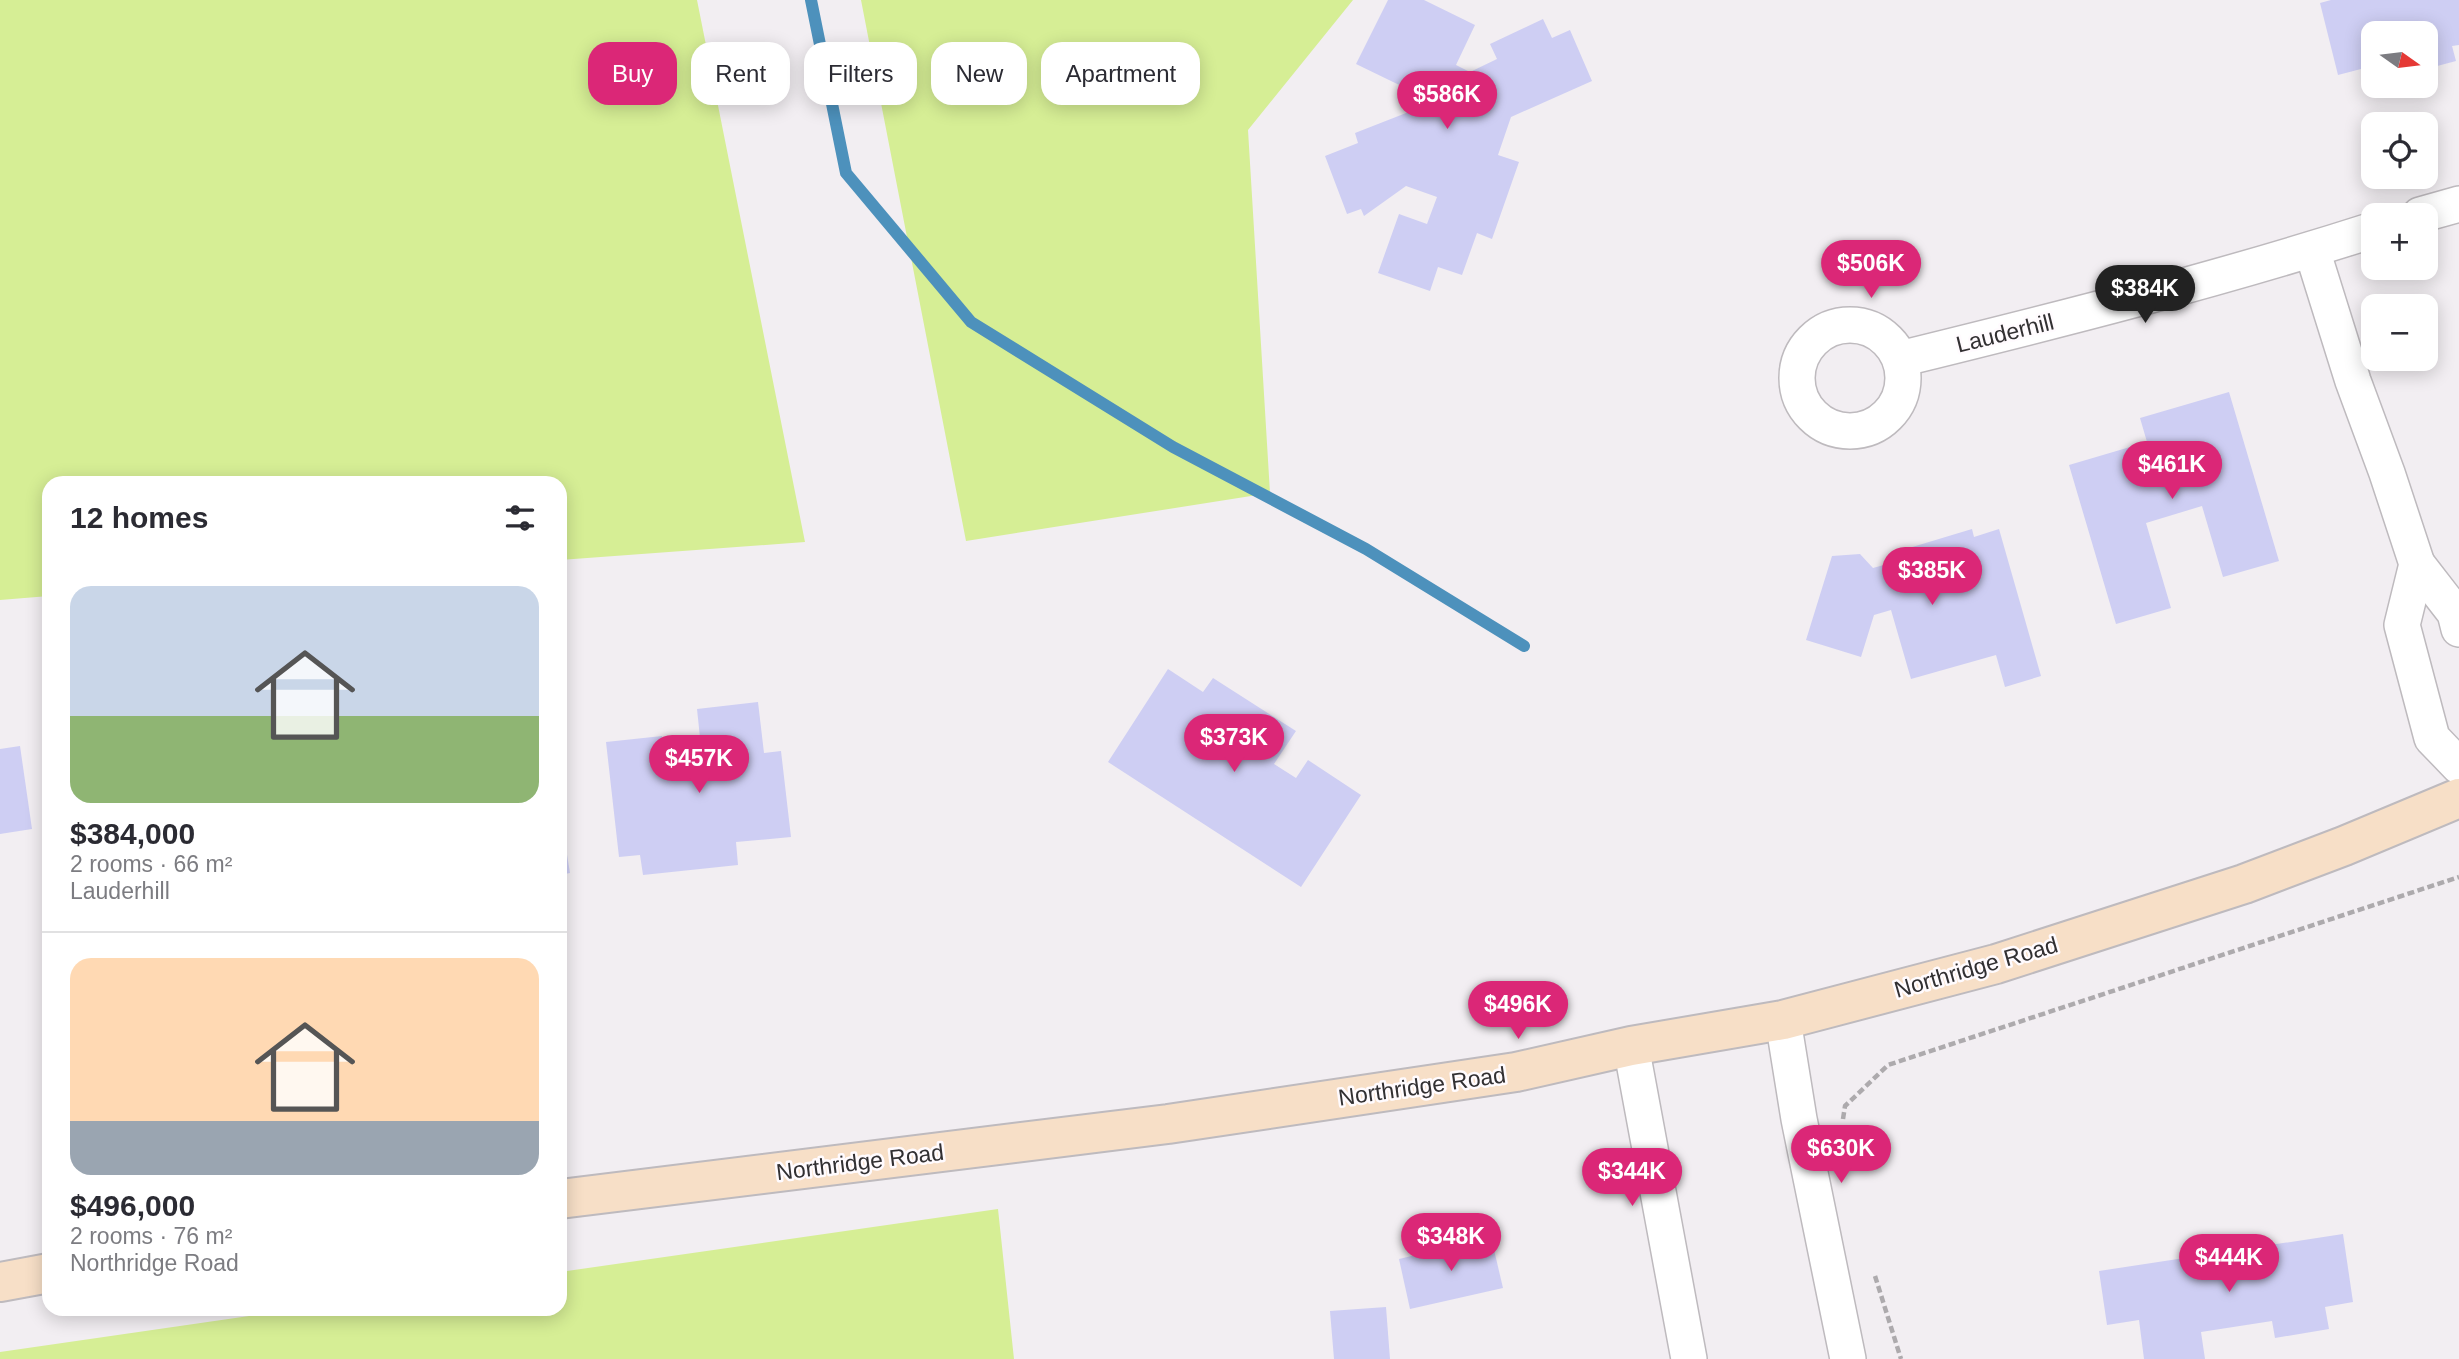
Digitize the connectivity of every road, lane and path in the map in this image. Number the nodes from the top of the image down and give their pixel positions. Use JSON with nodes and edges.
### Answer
{"nodes":[{"id":1,"x":2459,"y":204,"type":"edge"},
{"id":2,"x":2438,"y":210,"type":"edge"},
{"id":3,"x":2361,"y":234,"type":"edge"},
{"id":4,"x":2312,"y":250,"type":"junction"},
{"id":5,"x":1900,"y":359,"type":"dead end"},
{"id":6,"x":2417,"y":564,"type":"junction"},
{"id":7,"x":2459,"y":629,"type":"edge"},
{"id":8,"x":2459,"y":766,"type":"edge"},
{"id":9,"x":2459,"y":798,"type":"edge"},
{"id":10,"x":2459,"y":877,"type":"edge"},
{"id":11,"x":1783,"y":1020,"type":"junction"},
{"id":12,"x":1631,"y":1046,"type":"junction"},
{"id":13,"x":1841,"y":1131,"type":"dead end"},
{"id":14,"x":567,"y":1198,"type":"edge"},
{"id":15,"x":42,"y":1274,"type":"edge"},
{"id":16,"x":1875,"y":1274,"type":"dead end"},
{"id":17,"x":0,"y":1282,"type":"edge"},
{"id":18,"x":1689,"y":1359,"type":"edge"},
{"id":19,"x":1848,"y":1359,"type":"edge"},
{"id":20,"x":1901,"y":1359,"type":"edge"}],
"edges":[{"from":1,"to":2,"type":"street"},
{"from":3,"to":4,"type":"street","name":"Lauderhill"},
{"from":4,"to":5,"type":"street","name":"Lauderhill"},
{"from":4,"to":6,"type":"street"},
{"from":6,"to":7,"type":"street"},
{"from":6,"to":8,"type":"street"},
{"from":9,"to":11,"type":"main road","name":"Northridge Road"},
{"from":10,"to":13,"type":"path"},
{"from":11,"to":12,"type":"main road","name":"Northridge Road"},
{"from":11,"to":19,"type":"street"},
{"from":12,"to":14,"type":"main road","name":"Northridge Road"},
{"from":12,"to":18,"type":"street"},
{"from":15,"to":17,"type":"main road"},
{"from":16,"to":20,"type":"path"}]}
